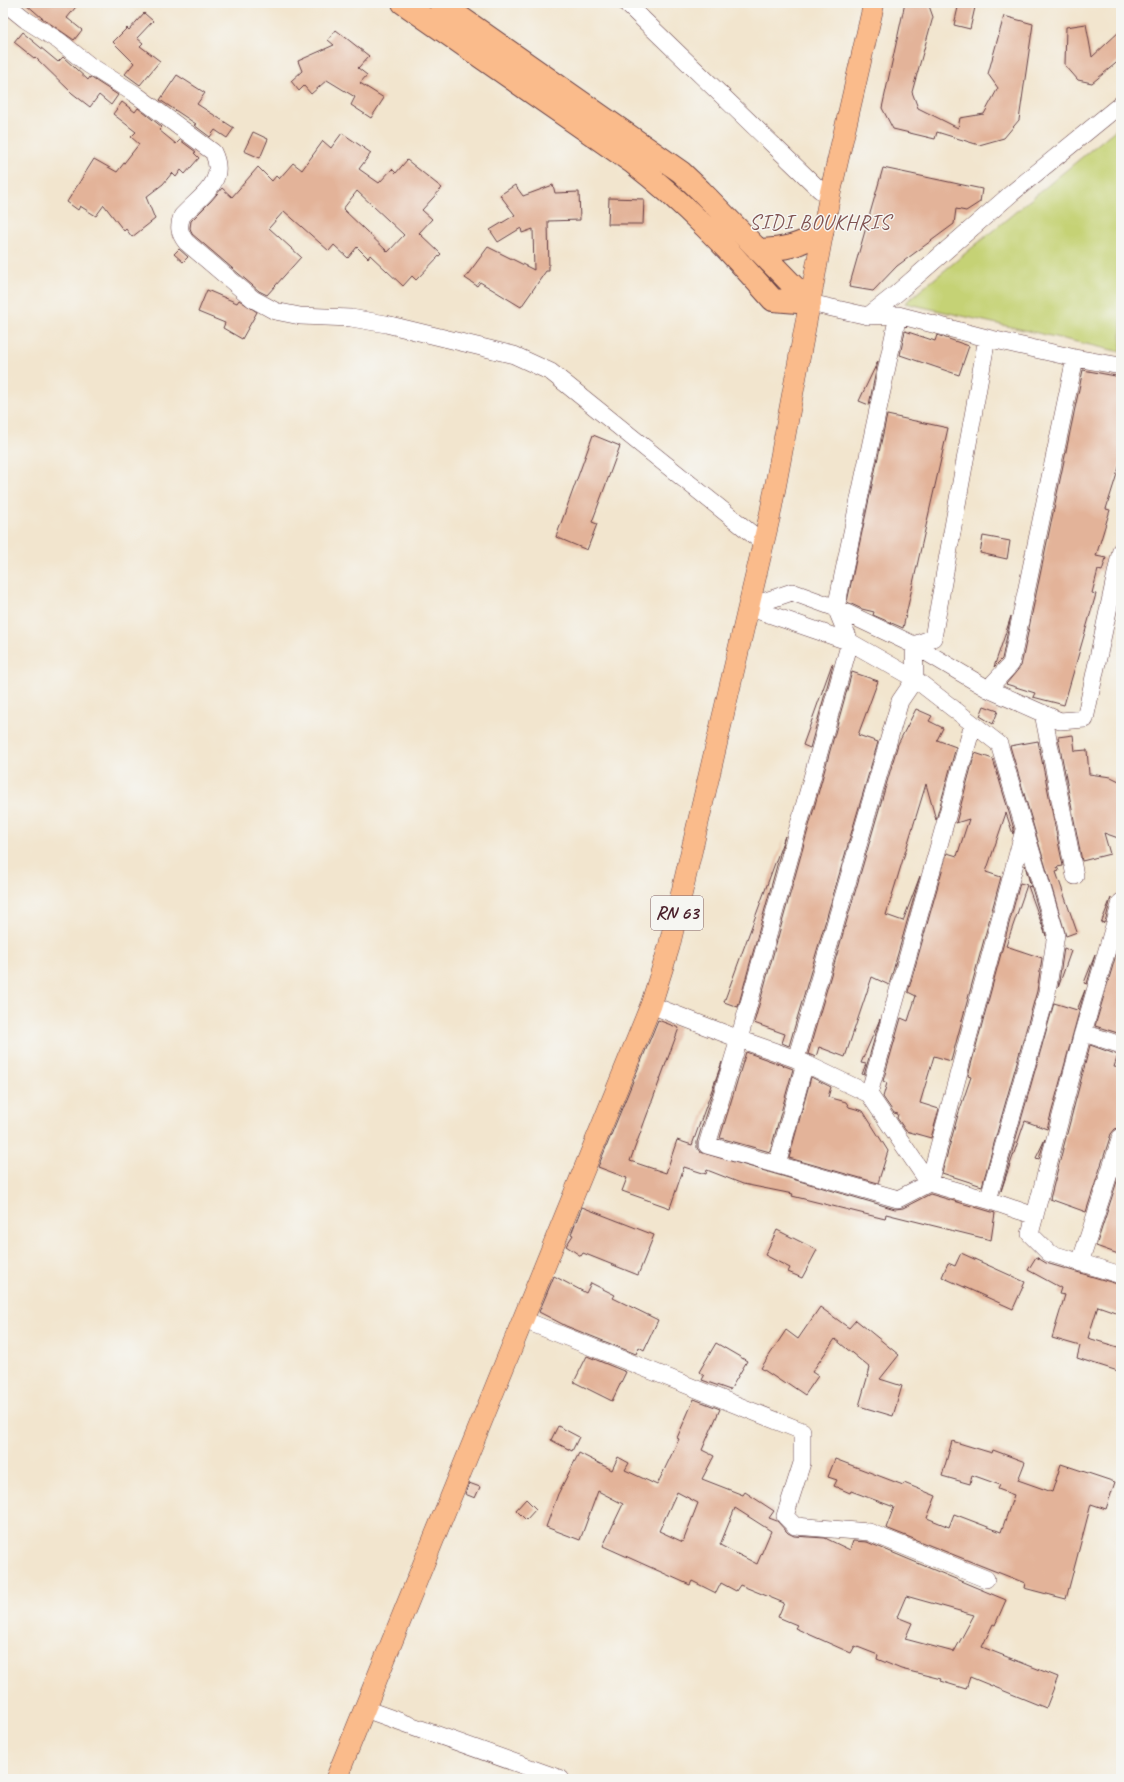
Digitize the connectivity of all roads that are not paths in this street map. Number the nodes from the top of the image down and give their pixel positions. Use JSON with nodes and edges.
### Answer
{"nodes":[{"id":1,"x":5,"y":3,"type":"edge"},
{"id":2,"x":403,"y":3,"type":"edge"},
{"id":3,"x":440,"y":3,"type":"edge"},
{"id":4,"x":626,"y":3,"type":"edge"},
{"id":5,"x":874,"y":3,"type":"edge"},
{"id":6,"x":1121,"y":104,"type":"edge"},
{"id":7,"x":830,"y":194,"type":"junction"},
{"id":8,"x":822,"y":232,"type":"junction"},
{"id":9,"x":758,"y":250,"type":"junction"},
{"id":10,"x":810,"y":303,"type":"junction"},
{"id":11,"x":898,"y":315,"type":"junction"},
{"id":12,"x":868,"y":316,"type":"junction"},
{"id":13,"x":987,"y":338,"type":"junction"},
{"id":14,"x":1074,"y":358,"type":"junction"},
{"id":15,"x":1121,"y":366,"type":"edge"},
{"id":16,"x":762,"y":542,"type":"junction"},
{"id":17,"x":1121,"y":550,"type":"edge"},
{"id":18,"x":748,"y":607,"type":"junction"},
{"id":19,"x":836,"y":608,"type":"junction"},
{"id":20,"x":850,"y":642,"type":"junction"},
{"id":21,"x":914,"y":646,"type":"junction"},
{"id":22,"x":915,"y":679,"type":"junction"},
{"id":23,"x":988,"y":689,"type":"junction"},
{"id":24,"x":1043,"y":713,"type":"junction"},
{"id":25,"x":973,"y":724,"type":"junction"},
{"id":26,"x":1024,"y":829,"type":"junction"},
{"id":27,"x":1075,"y":876,"type":"dead end"},
{"id":28,"x":1121,"y":902,"type":"edge"},
{"id":29,"x":650,"y":1005,"type":"junction"},
{"id":30,"x":1082,"y":1036,"type":"junction"},
{"id":31,"x":739,"y":1039,"type":"junction"},
{"id":32,"x":1121,"y":1046,"type":"edge"},
{"id":33,"x":800,"y":1061,"type":"junction"},
{"id":34,"x":869,"y":1094,"type":"junction"},
{"id":35,"x":1121,"y":1137,"type":"edge"},
{"id":36,"x":777,"y":1165,"type":"junction"},
{"id":37,"x":929,"y":1183,"type":"junction"},
{"id":38,"x":988,"y":1200,"type":"junction"},
{"id":39,"x":1035,"y":1216,"type":"junction"},
{"id":40,"x":1080,"y":1263,"type":"junction"},
{"id":41,"x":1121,"y":1276,"type":"edge"},
{"id":42,"x":524,"y":1320,"type":"junction"},
{"id":43,"x":986,"y":1579,"type":"dead end"},
{"id":44,"x":365,"y":1709,"type":"junction"},
{"id":45,"x":336,"y":1779,"type":"edge"},
{"id":46,"x":561,"y":1779,"type":"edge"}],
"edges":[{"from":1,"to":16,"type":"street"},
{"from":2,"to":10,"type":"highway"},
{"from":3,"to":9,"type":"highway"},
{"from":4,"to":7,"type":"street"},
{"from":5,"to":7,"type":"main road","number":"RN 63"},
{"from":6,"to":12,"type":"street"},
{"from":7,"to":8,"type":"main road","number":"RN 63"},
{"from":8,"to":9,"type":"highway"},
{"from":8,"to":10,"type":"main road","number":"RN 63"},
{"from":9,"to":10,"type":"highway"},
{"from":10,"to":12,"type":"street"},
{"from":10,"to":16,"type":"main road","number":"RN 63"},
{"from":11,"to":12,"type":"street"},
{"from":11,"to":13,"type":"street"},
{"from":11,"to":19,"type":"street"},
{"from":13,"to":14,"type":"street"},
{"from":13,"to":21,"type":"street"},
{"from":14,"to":15,"type":"street"},
{"from":14,"to":23,"type":"street"},
{"from":16,"to":18,"type":"main road","number":"RN 63"},
{"from":17,"to":24,"type":"street"},
{"from":18,"to":19,"type":"street"},
{"from":18,"to":20,"type":"street"},
{"from":18,"to":29,"type":"main road","number":"RN 63"},
{"from":19,"to":20,"type":"street"},
{"from":19,"to":21,"type":"street"},
{"from":20,"to":22,"type":"street"},
{"from":20,"to":31,"type":"street"},
{"from":21,"to":22,"type":"street"},
{"from":21,"to":23,"type":"street"},
{"from":22,"to":25,"type":"street"},
{"from":22,"to":33,"type":"street"},
{"from":23,"to":24,"type":"street"},
{"from":24,"to":27,"type":"street"},
{"from":25,"to":26,"type":"street"},
{"from":25,"to":34,"type":"street"},
{"from":26,"to":37,"type":"street"},
{"from":26,"to":38,"type":"street"},
{"from":28,"to":30,"type":"street"},
{"from":29,"to":31,"type":"street"},
{"from":29,"to":42,"type":"main road","number":"RN 63"},
{"from":30,"to":32,"type":"street"},
{"from":30,"to":39,"type":"street"},
{"from":31,"to":33,"type":"street"},
{"from":31,"to":36,"type":"street"},
{"from":33,"to":34,"type":"street"},
{"from":33,"to":36,"type":"street"},
{"from":34,"to":37,"type":"street"},
{"from":35,"to":40,"type":"street"},
{"from":36,"to":37,"type":"street"},
{"from":37,"to":38,"type":"street"},
{"from":38,"to":39,"type":"street"},
{"from":39,"to":40,"type":"street"},
{"from":40,"to":41,"type":"street"},
{"from":42,"to":43,"type":"street"},
{"from":42,"to":44,"type":"main road","number":"RN 63"},
{"from":44,"to":45,"type":"main road","number":"RN 63"},
{"from":44,"to":46,"type":"street"}]}
